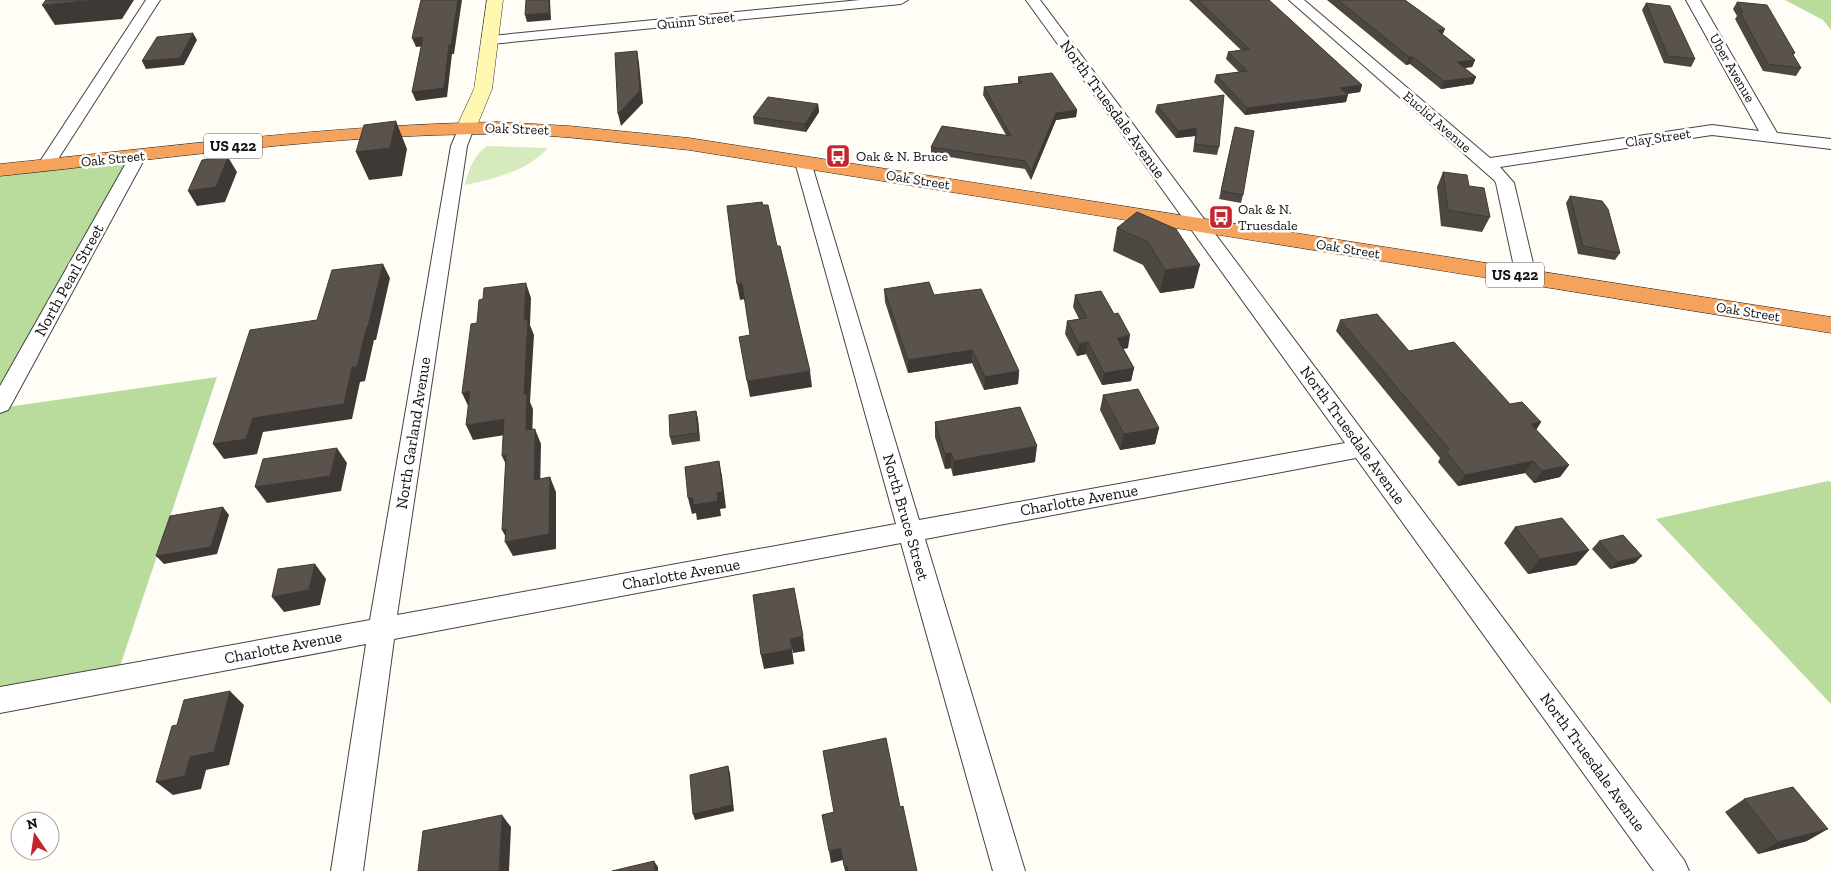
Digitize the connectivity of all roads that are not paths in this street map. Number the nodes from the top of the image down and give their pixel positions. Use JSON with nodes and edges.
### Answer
{"nodes":[{"id":1,"x":153,"y":0,"type":"edge"},
{"id":2,"x":495,"y":0,"type":"edge"},
{"id":3,"x":900,"y":0,"type":"edge"},
{"id":4,"x":1033,"y":0,"type":"edge"},
{"id":5,"x":1296,"y":0,"type":"edge"},
{"id":6,"x":1692,"y":0,"type":"edge"},
{"id":7,"x":491,"y":40,"type":"junction"},
{"id":8,"x":466,"y":128,"type":"junction"},
{"id":9,"x":1771,"y":137,"type":"junction"},
{"id":10,"x":1831,"y":144,"type":"edge"},
{"id":11,"x":138,"y":156,"type":"junction"},
{"id":12,"x":803,"y":162,"type":"junction"},
{"id":13,"x":1485,"y":164,"type":"junction"},
{"id":14,"x":45,"y":166,"type":"junction"},
{"id":15,"x":0,"y":170,"type":"edge"},
{"id":16,"x":1199,"y":226,"type":"junction"},
{"id":17,"x":1526,"y":276,"type":"junction"},
{"id":18,"x":1831,"y":325,"type":"edge"},
{"id":19,"x":0,"y":405,"type":"edge"},
{"id":20,"x":1362,"y":448,"type":"junction"},
{"id":21,"x":910,"y":532,"type":"junction"},
{"id":22,"x":382,"y":629,"type":"junction"},
{"id":23,"x":0,"y":700,"type":"edge"},
{"id":24,"x":347,"y":871,"type":"edge"},
{"id":25,"x":1010,"y":871,"type":"edge"},
{"id":26,"x":1673,"y":871,"type":"edge"}],
"edges":[{"from":1,"to":14,"type":"street"},
{"from":2,"to":7,"type":"street","name":"North Garland Avenue"},
{"from":3,"to":7,"type":"street","name":"Quinn Street"},
{"from":4,"to":16,"type":"street","name":"North Truesdale Avenue"},
{"from":5,"to":13,"type":"street","name":"Euclid Avenue"},
{"from":6,"to":9,"type":"street","name":"Uber Avenue"},
{"from":7,"to":8,"type":"street","name":"North Garland Avenue"},
{"from":8,"to":11,"type":"highway","name":"Oak Street","number":"US 422"},
{"from":8,"to":12,"type":"highway","name":"Oak Street","number":"US 422"},
{"from":8,"to":22,"type":"street","name":"North Garland Avenue"},
{"from":9,"to":10,"type":"street","name":"Clay Street"},
{"from":9,"to":13,"type":"street","name":"Clay Street"},
{"from":11,"to":14,"type":"highway","name":"Oak Street","number":"US 422"},
{"from":11,"to":19,"type":"street","name":"North Pearl Street"},
{"from":12,"to":16,"type":"highway","name":"Oak Street","number":"US 422"},
{"from":12,"to":21,"type":"street","name":"North Bruce Street"},
{"from":13,"to":17,"type":"street","name":"Euclid Avenue"},
{"from":14,"to":15,"type":"highway","name":"Oak Street","number":"US 422"},
{"from":16,"to":17,"type":"highway","name":"Oak Street","number":"US 422"},
{"from":16,"to":20,"type":"street","name":"North Truesdale Avenue"},
{"from":17,"to":18,"type":"highway","name":"Oak Street","number":"US 422"},
{"from":20,"to":21,"type":"street","name":"Charlotte Avenue"},
{"from":20,"to":26,"type":"street","name":"North Truesdale Avenue"},
{"from":21,"to":22,"type":"street","name":"Charlotte Avenue"},
{"from":21,"to":25,"type":"street","name":"North Bruce Street"},
{"from":22,"to":23,"type":"street","name":"Charlotte Avenue"},
{"from":22,"to":24,"type":"street","name":"North Garland Avenue"}]}
